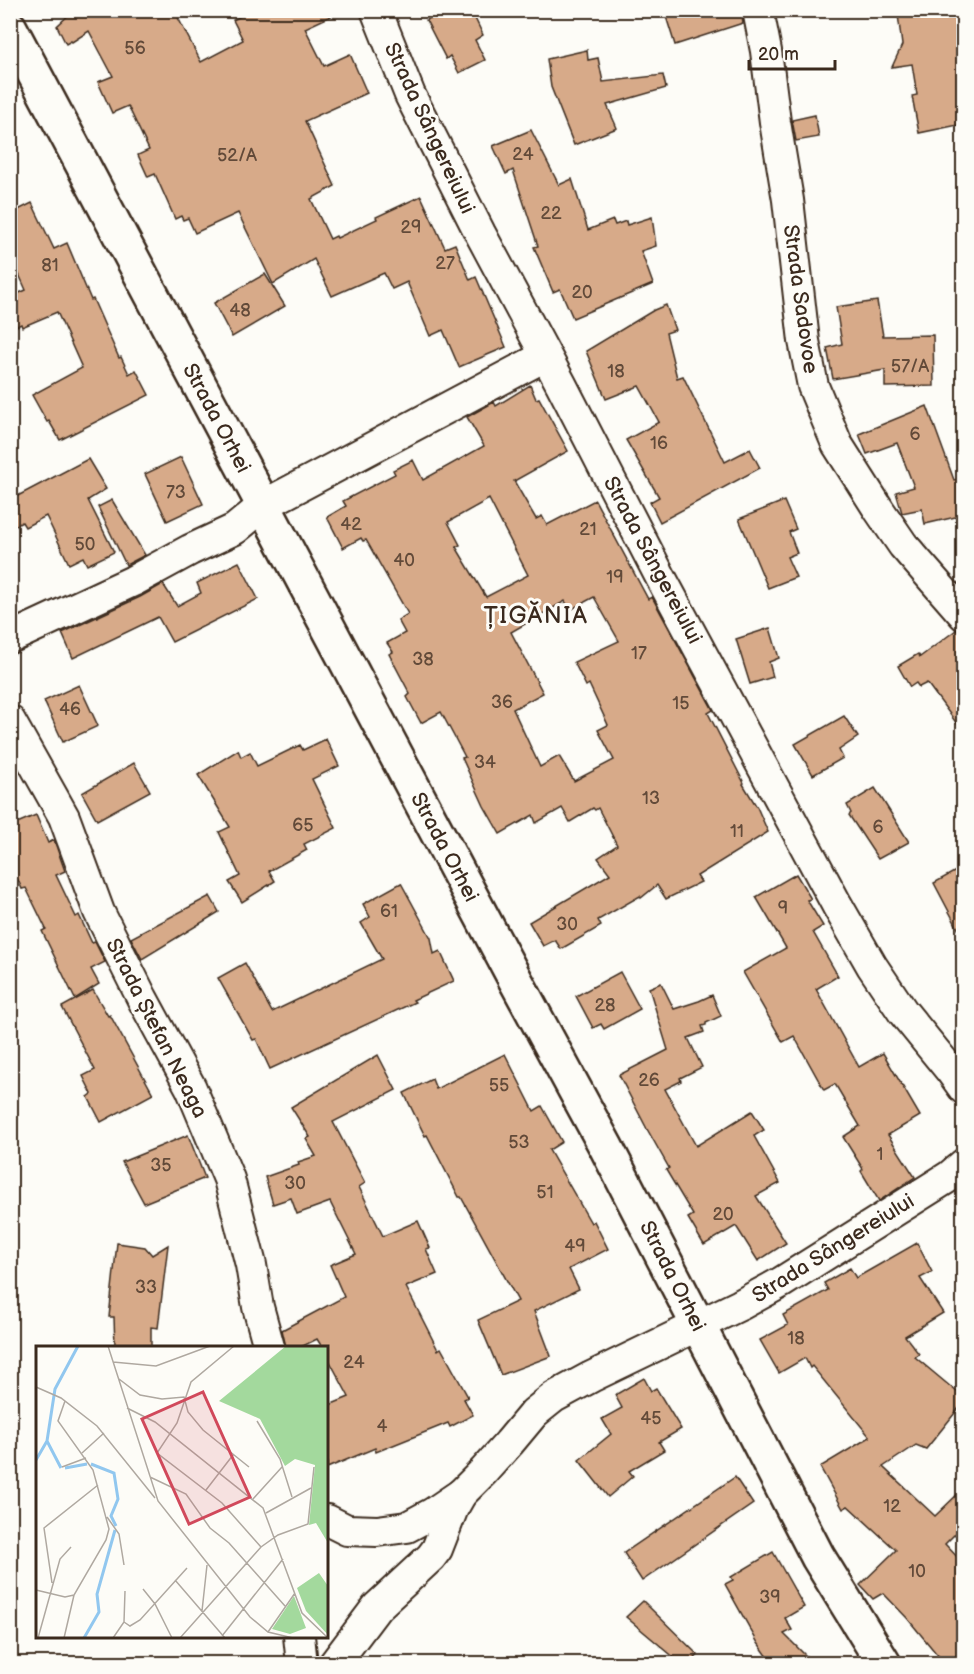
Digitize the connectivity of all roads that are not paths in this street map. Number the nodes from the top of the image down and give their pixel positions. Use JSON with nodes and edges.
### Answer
{"nodes":[{"id":1,"x":376,"y":10,"type":"edge"},
{"id":2,"x":758,"y":10,"type":"edge"},
{"id":3,"x":10,"y":28,"type":"edge"},
{"id":4,"x":545,"y":356,"type":"junction"},
{"id":5,"x":264,"y":505,"type":"junction"},
{"id":6,"x":963,"y":615,"type":"edge"},
{"id":7,"x":10,"y":638,"type":"edge"},
{"id":8,"x":10,"y":721,"type":"edge"},
{"id":9,"x":963,"y":1089,"type":"edge"},
{"id":10,"x":963,"y":1164,"type":"edge"},
{"id":11,"x":698,"y":1326,"type":"junction"},
{"id":12,"x":269,"y":1346,"type":"edge"},
{"id":13,"x":460,"y":1494,"type":"junction"},
{"id":14,"x":328,"y":1520,"type":"edge"},
{"id":15,"x":299,"y":1638,"type":"edge"},
{"id":16,"x":302,"y":1664,"type":"edge"},
{"id":17,"x":334,"y":1664,"type":"edge"},
{"id":18,"x":884,"y":1664,"type":"edge"}],
"edges":[{"from":1,"to":4,"type":"street","name":"Strada Sângereiului"},
{"from":2,"to":6,"type":"street","name":"Strada Sadovoe"},
{"from":3,"to":5,"type":"street","name":"Strada Orhei"},
{"from":4,"to":5,"type":"street"},
{"from":4,"to":9,"type":"street","name":"Strada Sângereiului"},
{"from":5,"to":7,"type":"street"},
{"from":5,"to":11,"type":"street","name":"Strada Orhei"},
{"from":8,"to":12,"type":"street","name":"Strada Ștefan Neaga"},
{"from":10,"to":11,"type":"street","name":"Strada Sângereiului"},
{"from":11,"to":13,"type":"street","name":"Strada Sângereiului"},
{"from":11,"to":18,"type":"street","name":"Strada Orhei"},
{"from":13,"to":14,"type":"street"},
{"from":13,"to":17,"type":"street"},
{"from":15,"to":16,"type":"street"}]}
